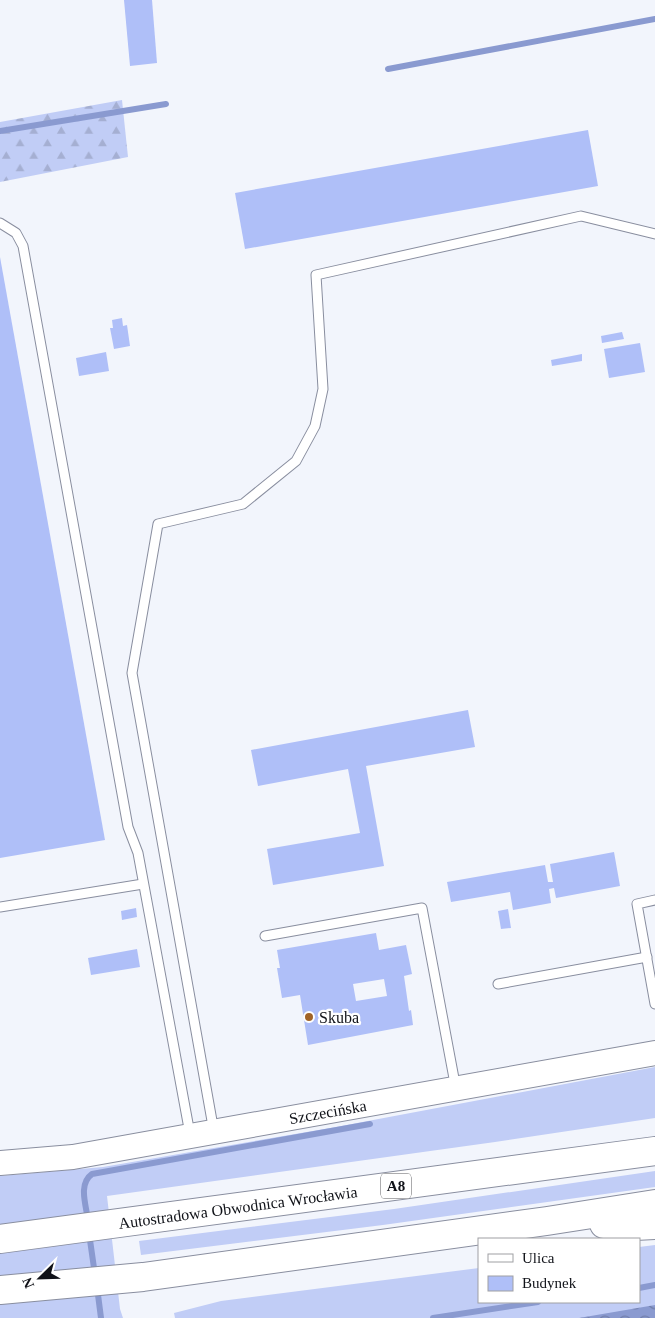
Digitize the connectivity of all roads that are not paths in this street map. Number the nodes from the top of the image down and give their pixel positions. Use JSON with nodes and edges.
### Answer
{"nodes":[{"id":1,"x":0,"y":223,"type":"edge"},
{"id":2,"x":655,"y":234,"type":"edge"},
{"id":3,"x":143,"y":884,"type":"junction"},
{"id":4,"x":655,"y":900,"type":"edge"},
{"id":5,"x":0,"y":907,"type":"edge"},
{"id":6,"x":265,"y":936,"type":"dead end"},
{"id":7,"x":647,"y":957,"type":"junction"},
{"id":8,"x":498,"y":984,"type":"dead end"},
{"id":9,"x":655,"y":1004,"type":"edge"},
{"id":10,"x":655,"y":1053,"type":"edge"},
{"id":11,"x":456,"y":1089,"type":"junction"},
{"id":12,"x":214,"y":1132,"type":"junction"},
{"id":13,"x":191,"y":1137,"type":"junction"},
{"id":14,"x":655,"y":1151,"type":"edge"},
{"id":15,"x":0,"y":1163,"type":"edge"},
{"id":16,"x":655,"y":1204,"type":"edge"},
{"id":17,"x":547,"y":1221,"type":"junction"},
{"id":18,"x":655,"y":1225,"type":"edge"},
{"id":19,"x":0,"y":1239,"type":"edge"},
{"id":20,"x":0,"y":1290,"type":"edge"}],
"edges":[{"from":1,"to":3,"type":"lane"},
{"from":2,"to":12,"type":"lane"},
{"from":3,"to":5,"type":"lane"},
{"from":3,"to":13,"type":"lane"},
{"from":4,"to":7,"type":"lane"},
{"from":6,"to":11,"type":"lane"},
{"from":7,"to":8,"type":"lane"},
{"from":7,"to":9,"type":"lane"},
{"from":10,"to":11,"type":"street","name":"Szczecińska"},
{"from":11,"to":12,"type":"street","name":"Szczecińska"},
{"from":12,"to":13,"type":"street","name":"Szczecińska"},
{"from":13,"to":15,"type":"street","name":"Szczecińska"},
{"from":14,"to":19,"type":"highway","name":"Autostradowa Obwodnica Wrocławia","number":"A8"},
{"from":16,"to":17,"type":"highway"},
{"from":17,"to":18,"type":"highway"},
{"from":17,"to":20,"type":"highway"}]}
